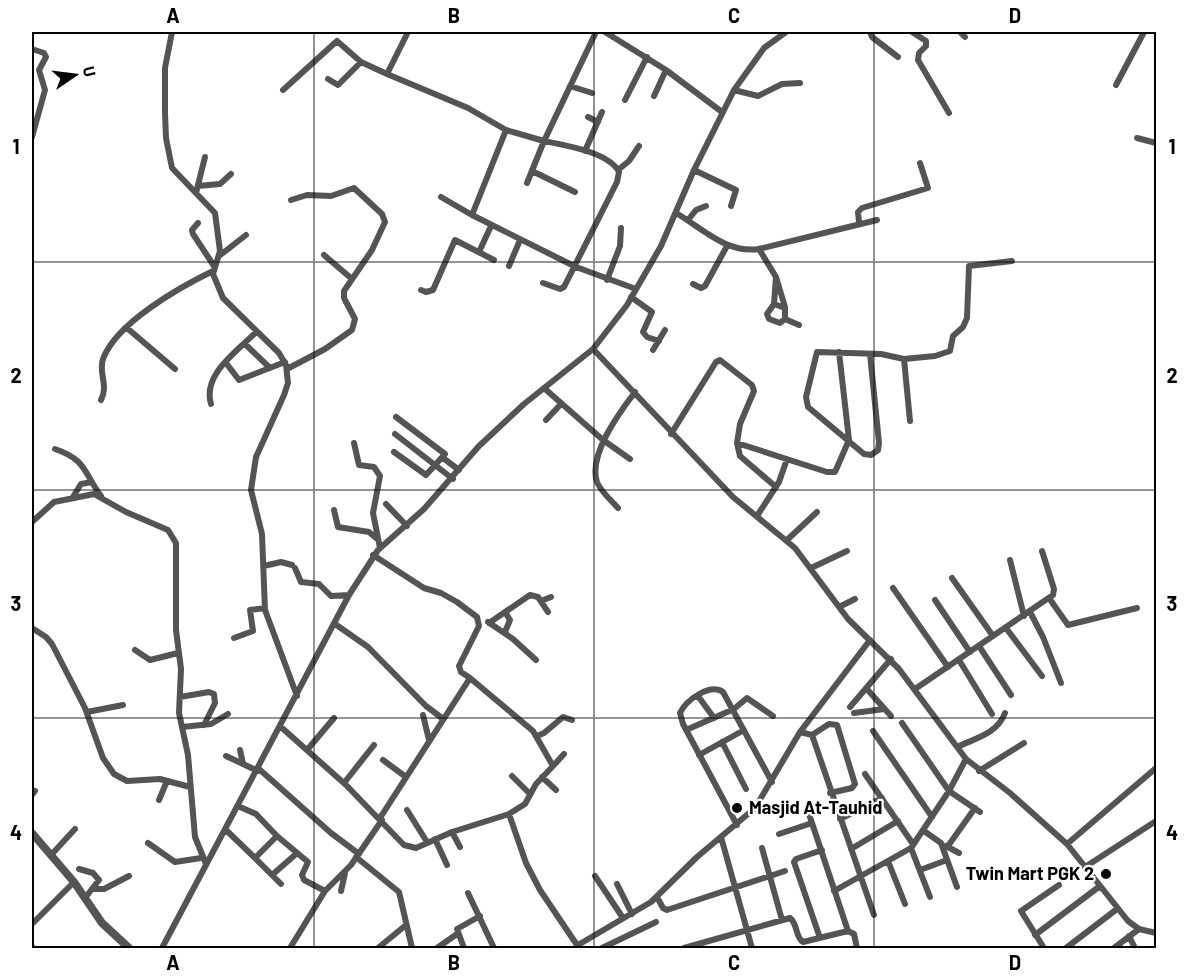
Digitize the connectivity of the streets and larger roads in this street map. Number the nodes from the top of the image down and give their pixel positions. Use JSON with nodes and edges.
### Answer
{"nodes":[{"id":1,"x":172,"y":32,"type":"edge"},
{"id":2,"x":408,"y":32,"type":"edge"},
{"id":3,"x":596,"y":32,"type":"edge"},
{"id":4,"x":605,"y":32,"type":"edge"},
{"id":5,"x":622,"y":32,"type":"edge"},
{"id":6,"x":786,"y":32,"type":"edge"},
{"id":7,"x":870,"y":32,"type":"edge"},
{"id":8,"x":912,"y":32,"type":"edge"},
{"id":9,"x":1144,"y":32,"type":"edge"},
{"id":10,"x":618,"y":39,"type":"junction"},
{"id":11,"x":32,"y":49,"type":"edge"},
{"id":12,"x":647,"y":57,"type":"junction"},
{"id":13,"x":898,"y":57,"type":"dead end"},
{"id":14,"x":361,"y":62,"type":"junction"},
{"id":15,"x":666,"y":70,"type":"junction"},
{"id":16,"x":387,"y":74,"type":"junction"},
{"id":17,"x":328,"y":79,"type":"dead end"},
{"id":18,"x":800,"y":83,"type":"dead end"},
{"id":19,"x":1116,"y":85,"type":"dead end"},
{"id":20,"x":570,"y":86,"type":"junction"},
{"id":21,"x":283,"y":90,"type":"dead end"},
{"id":22,"x":734,"y":90,"type":"junction"},
{"id":23,"x":592,"y":93,"type":"dead end"},
{"id":24,"x":654,"y":96,"type":"dead end"},
{"id":25,"x":625,"y":100,"type":"dead end"},
{"id":26,"x":602,"y":112,"type":"dead end"},
{"id":27,"x":722,"y":112,"type":"junction"},
{"id":28,"x":949,"y":113,"type":"dead end"},
{"id":29,"x":588,"y":117,"type":"dead end"},
{"id":30,"x":598,"y":122,"type":"junction"},
{"id":31,"x":506,"y":130,"type":"junction"},
{"id":32,"x":32,"y":137,"type":"edge"},
{"id":33,"x":1137,"y":138,"type":"dead end"},
{"id":34,"x":544,"y":141,"type":"junction"},
{"id":35,"x":1156,"y":143,"type":"edge"},
{"id":36,"x":639,"y":146,"type":"dead end"},
{"id":37,"x":585,"y":151,"type":"junction"},
{"id":38,"x":204,"y":157,"type":"dead end"},
{"id":39,"x":920,"y":163,"type":"dead end"},
{"id":40,"x":618,"y":170,"type":"junction"},
{"id":41,"x":694,"y":170,"type":"junction"},
{"id":42,"x":532,"y":171,"type":"junction"},
{"id":43,"x":231,"y":174,"type":"dead end"},
{"id":44,"x":527,"y":183,"type":"dead end"},
{"id":45,"x":198,"y":186,"type":"junction"},
{"id":46,"x":575,"y":192,"type":"dead end"},
{"id":47,"x":196,"y":193,"type":"junction"},
{"id":48,"x":441,"y":197,"type":"dead end"},
{"id":49,"x":291,"y":200,"type":"dead end"},
{"id":50,"x":706,"y":206,"type":"dead end"},
{"id":51,"x":731,"y":206,"type":"dead end"},
{"id":52,"x":676,"y":213,"type":"junction"},
{"id":53,"x":471,"y":215,"type":"junction"},
{"id":54,"x":688,"y":220,"type":"junction"},
{"id":55,"x":877,"y":220,"type":"dead end"},
{"id":56,"x":859,"y":222,"type":"junction"},
{"id":57,"x":198,"y":224,"type":"dead end"},
{"id":58,"x":490,"y":226,"type":"junction"},
{"id":59,"x":621,"y":228,"type":"dead end"},
{"id":60,"x":246,"y":235,"type":"dead end"},
{"id":61,"x":520,"y":240,"type":"junction"},
{"id":62,"x":727,"y":246,"type":"junction"},
{"id":63,"x":759,"y":249,"type":"junction"},
{"id":64,"x":479,"y":252,"type":"junction"},
{"id":65,"x":324,"y":255,"type":"dead end"},
{"id":66,"x":219,"y":256,"type":"junction"},
{"id":67,"x":494,"y":260,"type":"dead end"},
{"id":68,"x":1012,"y":261,"type":"dead end"},
{"id":69,"x":509,"y":266,"type":"dead end"},
{"id":70,"x":576,"y":267,"type":"junction"},
{"id":71,"x":214,"y":268,"type":"junction"},
{"id":72,"x":776,"y":278,"type":"junction"},
{"id":73,"x":352,"y":279,"type":"junction"},
{"id":74,"x":607,"y":280,"type":"junction"},
{"id":75,"x":543,"y":283,"type":"dead end"},
{"id":76,"x":693,"y":284,"type":"dead end"},
{"id":77,"x":636,"y":289,"type":"junction"},
{"id":78,"x":421,"y":290,"type":"dead end"},
{"id":79,"x":632,"y":297,"type":"junction"},
{"id":80,"x":774,"y":304,"type":"junction"},
{"id":81,"x":785,"y":308,"type":"junction"},
{"id":82,"x":785,"y":319,"type":"junction"},
{"id":83,"x":799,"y":325,"type":"dead end"},
{"id":84,"x":127,"y":328,"type":"junction"},
{"id":85,"x":665,"y":330,"type":"dead end"},
{"id":86,"x":256,"y":332,"type":"junction"},
{"id":87,"x":659,"y":341,"type":"junction"},
{"id":88,"x":245,"y":344,"type":"junction"},
{"id":89,"x":593,"y":349,"type":"junction"},
{"id":90,"x":653,"y":350,"type":"dead end"},
{"id":91,"x":839,"y":352,"type":"junction"},
{"id":92,"x":870,"y":354,"type":"junction"},
{"id":93,"x":904,"y":359,"type":"junction"},
{"id":94,"x":226,"y":363,"type":"junction"},
{"id":95,"x":286,"y":365,"type":"junction"},
{"id":96,"x":270,"y":368,"type":"junction"},
{"id":97,"x":175,"y":369,"type":"dead end"},
{"id":98,"x":544,"y":388,"type":"junction"},
{"id":99,"x":635,"y":392,"type":"junction"},
{"id":100,"x":101,"y":399,"type":"dead end"},
{"id":101,"x":211,"y":404,"type":"dead end"},
{"id":102,"x":561,"y":404,"type":"junction"},
{"id":103,"x":396,"y":417,"type":"dead end"},
{"id":104,"x":546,"y":420,"type":"dead end"},
{"id":105,"x":910,"y":421,"type":"dead end"},
{"id":106,"x":395,"y":434,"type":"dead end"},
{"id":107,"x":671,"y":434,"type":"junction"},
{"id":108,"x":603,"y":440,"type":"junction"},
{"id":109,"x":849,"y":440,"type":"junction"},
{"id":110,"x":737,"y":442,"type":"junction"},
{"id":111,"x":354,"y":443,"type":"dead end"},
{"id":112,"x":55,"y":449,"type":"dead end"},
{"id":113,"x":394,"y":452,"type":"dead end"},
{"id":114,"x":443,"y":458,"type":"junction"},
{"id":115,"x":630,"y":459,"type":"dead end"},
{"id":116,"x":787,"y":459,"type":"junction"},
{"id":117,"x":437,"y":465,"type":"junction"},
{"id":118,"x":459,"y":471,"type":"junction"},
{"id":119,"x":453,"y":479,"type":"junction"},
{"id":120,"x":92,"y":482,"type":"junction"},
{"id":121,"x":776,"y":487,"type":"junction"},
{"id":122,"x":101,"y":496,"type":"junction"},
{"id":123,"x":73,"y":497,"type":"junction"},
{"id":124,"x":386,"y":504,"type":"dead end"},
{"id":125,"x":618,"y":508,"type":"dead end"},
{"id":126,"x":334,"y":510,"type":"dead end"},
{"id":127,"x":817,"y":512,"type":"dead end"},
{"id":128,"x":757,"y":516,"type":"junction"},
{"id":129,"x":32,"y":522,"type":"edge"},
{"id":130,"x":406,"y":526,"type":"junction"},
{"id":131,"x":377,"y":538,"type":"junction"},
{"id":132,"x":787,"y":540,"type":"junction"},
{"id":133,"x":380,"y":548,"type":"junction"},
{"id":134,"x":847,"y":551,"type":"dead end"},
{"id":135,"x":1042,"y":551,"type":"dead end"},
{"id":136,"x":373,"y":555,"type":"junction"},
{"id":137,"x":1010,"y":560,"type":"dead end"},
{"id":138,"x":264,"y":566,"type":"junction"},
{"id":139,"x":811,"y":568,"type":"junction"},
{"id":140,"x":952,"y":578,"type":"dead end"},
{"id":141,"x":893,"y":588,"type":"dead end"},
{"id":142,"x":349,"y":595,"type":"junction"},
{"id":143,"x":551,"y":597,"type":"dead end"},
{"id":144,"x":1048,"y":598,"type":"junction"},
{"id":145,"x":855,"y":599,"type":"dead end"},
{"id":146,"x":936,"y":600,"type":"dead end"},
{"id":147,"x":541,"y":601,"type":"junction"},
{"id":148,"x":839,"y":607,"type":"junction"},
{"id":149,"x":265,"y":608,"type":"junction"},
{"id":150,"x":1137,"y":608,"type":"dead end"},
{"id":151,"x":505,"y":612,"type":"junction"},
{"id":152,"x":549,"y":612,"type":"dead end"},
{"id":153,"x":1027,"y":614,"type":"junction"},
{"id":154,"x":477,"y":617,"type":"junction"},
{"id":155,"x":489,"y":623,"type":"junction"},
{"id":156,"x":335,"y":624,"type":"junction"},
{"id":157,"x":32,"y":628,"type":"edge"},
{"id":158,"x":1006,"y":628,"type":"junction"},
{"id":159,"x":505,"y":632,"type":"junction"},
{"id":160,"x":993,"y":636,"type":"junction"},
{"id":161,"x":234,"y":638,"type":"dead end"},
{"id":162,"x":870,"y":640,"type":"junction"},
{"id":163,"x":979,"y":646,"type":"junction"},
{"id":164,"x":135,"y":650,"type":"dead end"},
{"id":165,"x":970,"y":652,"type":"junction"},
{"id":166,"x":178,"y":653,"type":"junction"},
{"id":167,"x":891,"y":659,"type":"junction"},
{"id":168,"x":536,"y":660,"type":"dead end"},
{"id":169,"x":959,"y":660,"type":"junction"},
{"id":170,"x":948,"y":668,"type":"junction"},
{"id":171,"x":1042,"y":676,"type":"dead end"},
{"id":172,"x":470,"y":678,"type":"junction"},
{"id":173,"x":1061,"y":683,"type":"dead end"},
{"id":174,"x":866,"y":688,"type":"junction"},
{"id":175,"x":915,"y":689,"type":"junction"},
{"id":176,"x":1011,"y":695,"type":"dead end"},
{"id":177,"x":297,"y":696,"type":"junction"},
{"id":178,"x":698,"y":696,"type":"junction"},
{"id":179,"x":180,"y":697,"type":"junction"},
{"id":180,"x":123,"y":705,"type":"dead end"},
{"id":181,"x":884,"y":709,"type":"junction"},
{"id":182,"x":734,"y":710,"type":"junction"},
{"id":183,"x":87,"y":712,"type":"junction"},
{"id":184,"x":1005,"y":713,"type":"dead end"},
{"id":185,"x":228,"y":714,"type":"dead end"},
{"id":186,"x":992,"y":714,"type":"dead end"},
{"id":187,"x":423,"y":715,"type":"dead end"},
{"id":188,"x":773,"y":716,"type":"dead end"},
{"id":189,"x":891,"y":716,"type":"dead end"},
{"id":190,"x":334,"y":718,"type":"dead end"},
{"id":191,"x":442,"y":718,"type":"junction"},
{"id":192,"x":714,"y":718,"type":"junction"},
{"id":193,"x":572,"y":720,"type":"dead end"},
{"id":194,"x":902,"y":723,"type":"dead end"},
{"id":195,"x":204,"y":726,"type":"junction"},
{"id":196,"x":182,"y":727,"type":"junction"},
{"id":197,"x":280,"y":727,"type":"junction"},
{"id":198,"x":686,"y":730,"type":"junction"},
{"id":199,"x":744,"y":730,"type":"junction"},
{"id":200,"x":873,"y":731,"type":"dead end"},
{"id":201,"x":800,"y":732,"type":"junction"},
{"id":202,"x":812,"y":735,"type":"junction"},
{"id":203,"x":537,"y":736,"type":"junction"},
{"id":204,"x":429,"y":740,"type":"junction"},
{"id":205,"x":722,"y":742,"type":"junction"},
{"id":206,"x":1024,"y":743,"type":"dead end"},
{"id":207,"x":374,"y":745,"type":"dead end"},
{"id":208,"x":957,"y":747,"type":"junction"},
{"id":209,"x":240,"y":750,"type":"dead end"},
{"id":210,"x":307,"y":750,"type":"junction"},
{"id":211,"x":564,"y":754,"type":"dead end"},
{"id":212,"x":699,"y":755,"type":"junction"},
{"id":213,"x":226,"y":756,"type":"dead end"},
{"id":214,"x":966,"y":759,"type":"junction"},
{"id":215,"x":383,"y":760,"type":"dead end"},
{"id":216,"x":243,"y":764,"type":"junction"},
{"id":217,"x":553,"y":766,"type":"junction"},
{"id":218,"x":1156,"y":768,"type":"edge"},
{"id":219,"x":258,"y":770,"type":"junction"},
{"id":220,"x":979,"y":771,"type":"junction"},
{"id":221,"x":865,"y":774,"type":"dead end"},
{"id":222,"x":512,"y":776,"type":"dead end"},
{"id":223,"x":406,"y":777,"type":"junction"},
{"id":224,"x":542,"y":777,"type":"junction"},
{"id":225,"x":167,"y":781,"type":"junction"},
{"id":226,"x":772,"y":782,"type":"junction"},
{"id":227,"x":345,"y":783,"type":"junction"},
{"id":228,"x":190,"y":787,"type":"junction"},
{"id":229,"x":556,"y":789,"type":"dead end"},
{"id":230,"x":746,"y":789,"type":"dead end"},
{"id":231,"x":949,"y":791,"type":"junction"},
{"id":232,"x":830,"y":793,"type":"junction"},
{"id":233,"x":530,"y":794,"type":"junction"},
{"id":234,"x":882,"y":798,"type":"junction"},
{"id":235,"x":159,"y":800,"type":"dead end"},
{"id":236,"x":238,"y":806,"type":"junction"},
{"id":237,"x":807,"y":808,"type":"dead end"},
{"id":238,"x":407,"y":810,"type":"dead end"},
{"id":239,"x":510,"y":814,"type":"junction"},
{"id":240,"x":932,"y":817,"type":"junction"},
{"id":241,"x":381,"y":819,"type":"junction"},
{"id":242,"x":840,"y":819,"type":"junction"},
{"id":243,"x":898,"y":821,"type":"junction"},
{"id":244,"x":1156,"y":821,"type":"edge"},
{"id":245,"x":812,"y":823,"type":"junction"},
{"id":246,"x":736,"y":825,"type":"junction"},
{"id":247,"x":75,"y":829,"type":"dead end"},
{"id":248,"x":225,"y":829,"type":"junction"},
{"id":249,"x":924,"y":831,"type":"junction"},
{"id":250,"x":452,"y":832,"type":"junction"},
{"id":251,"x":32,"y":833,"type":"edge"},
{"id":252,"x":779,"y":834,"type":"dead end"},
{"id":253,"x":277,"y":836,"type":"junction"},
{"id":254,"x":721,"y":837,"type":"junction"},
{"id":255,"x":435,"y":839,"type":"junction"},
{"id":256,"x":428,"y":842,"type":"junction"},
{"id":257,"x":148,"y":843,"type":"dead end"},
{"id":258,"x":1067,"y":844,"type":"junction"},
{"id":259,"x":945,"y":845,"type":"junction"},
{"id":260,"x":912,"y":846,"type":"junction"},
{"id":261,"x":460,"y":847,"type":"dead end"},
{"id":262,"x":762,"y":848,"type":"dead end"},
{"id":263,"x":851,"y":849,"type":"junction"},
{"id":264,"x":822,"y":850,"type":"junction"},
{"id":265,"x":959,"y":853,"type":"dead end"},
{"id":266,"x":52,"y":854,"type":"junction"},
{"id":267,"x":296,"y":854,"type":"junction"},
{"id":268,"x":357,"y":856,"type":"junction"},
{"id":269,"x":255,"y":858,"type":"junction"},
{"id":270,"x":947,"y":860,"type":"junction"},
{"id":271,"x":204,"y":861,"type":"junction"},
{"id":272,"x":888,"y":861,"type":"junction"},
{"id":273,"x":447,"y":865,"type":"dead end"},
{"id":274,"x":1085,"y":867,"type":"junction"},
{"id":275,"x":79,"y":869,"type":"dead end"},
{"id":276,"x":920,"y":870,"type":"junction"},
{"id":277,"x":785,"y":871,"type":"dead end"},
{"id":278,"x":345,"y":873,"type":"junction"},
{"id":279,"x":272,"y":875,"type":"junction"},
{"id":280,"x":129,"y":876,"type":"dead end"},
{"id":281,"x":596,"y":876,"type":"dead end"},
{"id":282,"x":770,"y":876,"type":"junction"},
{"id":283,"x":860,"y":878,"type":"junction"},
{"id":284,"x":74,"y":882,"type":"junction"},
{"id":285,"x":281,"y":884,"type":"dead end"},
{"id":286,"x":617,"y":884,"type":"dead end"},
{"id":287,"x":1059,"y":885,"type":"dead end"},
{"id":288,"x":1100,"y":886,"type":"junction"},
{"id":289,"x":735,"y":887,"type":"junction"},
{"id":290,"x":957,"y":887,"type":"dead end"},
{"id":291,"x":94,"y":889,"type":"junction"},
{"id":292,"x":326,"y":891,"type":"junction"},
{"id":293,"x":341,"y":891,"type":"dead end"},
{"id":294,"x":834,"y":891,"type":"junction"},
{"id":295,"x":468,"y":893,"type":"dead end"},
{"id":296,"x":657,"y":897,"type":"junction"},
{"id":297,"x":930,"y":897,"type":"dead end"},
{"id":298,"x":85,"y":898,"type":"junction"},
{"id":299,"x":905,"y":904,"type":"dead end"},
{"id":300,"x":1117,"y":909,"type":"junction"},
{"id":301,"x":632,"y":914,"type":"junction"},
{"id":302,"x":874,"y":915,"type":"dead end"},
{"id":303,"x":480,"y":916,"type":"junction"},
{"id":304,"x":623,"y":918,"type":"junction"},
{"id":305,"x":782,"y":920,"type":"junction"},
{"id":306,"x":656,"y":922,"type":"dead end"},
{"id":307,"x":32,"y":924,"type":"edge"},
{"id":308,"x":406,"y":925,"type":"junction"},
{"id":309,"x":746,"y":929,"type":"junction"},
{"id":310,"x":1139,"y":929,"type":"junction"},
{"id":311,"x":848,"y":931,"type":"junction"},
{"id":312,"x":1156,"y":933,"type":"edge"},
{"id":313,"x":457,"y":934,"type":"junction"},
{"id":314,"x":1035,"y":935,"type":"junction"},
{"id":315,"x":1129,"y":936,"type":"junction"},
{"id":316,"x":820,"y":938,"type":"junction"},
{"id":317,"x":579,"y":947,"type":"edge"},
{"id":318,"x":129,"y":948,"type":"edge"},
{"id":319,"x":162,"y":948,"type":"edge"},
{"id":320,"x":290,"y":948,"type":"edge"},
{"id":321,"x":378,"y":948,"type":"edge"},
{"id":322,"x":412,"y":948,"type":"edge"},
{"id":323,"x":437,"y":948,"type":"edge"},
{"id":324,"x":464,"y":948,"type":"edge"},
{"id":325,"x":494,"y":948,"type":"edge"},
{"id":326,"x":602,"y":948,"type":"edge"},
{"id":327,"x":684,"y":948,"type":"edge"},
{"id":328,"x":752,"y":948,"type":"edge"},
{"id":329,"x":857,"y":948,"type":"edge"},
{"id":330,"x":1044,"y":948,"type":"edge"},
{"id":331,"x":1066,"y":948,"type":"edge"},
{"id":332,"x":1114,"y":948,"type":"edge"},
{"id":333,"x":1135,"y":948,"type":"edge"}],
"edges":[{"from":1,"to":47,"type":"street"},
{"from":2,"to":16,"type":"street"},
{"from":3,"to":20,"type":"street"},
{"from":4,"to":10,"type":"street"},
{"from":5,"to":10,"type":"street"},
{"from":6,"to":22,"type":"street"},
{"from":7,"to":13,"type":"street"},
{"from":8,"to":28,"type":"street"},
{"from":9,"to":19,"type":"street"},
{"from":10,"to":12,"type":"street"},
{"from":11,"to":32,"type":"street"},
{"from":12,"to":15,"type":"street"},
{"from":12,"to":25,"type":"street"},
{"from":14,"to":16,"type":"street"},
{"from":14,"to":17,"type":"street"},
{"from":14,"to":21,"type":"street"},
{"from":15,"to":24,"type":"street"},
{"from":15,"to":27,"type":"street"},
{"from":16,"to":31,"type":"street"},
{"from":18,"to":22,"type":"street"},
{"from":20,"to":23,"type":"street"},
{"from":20,"to":34,"type":"street"},
{"from":22,"to":27,"type":"street"},
{"from":26,"to":30,"type":"street"},
{"from":27,"to":41,"type":"street"},
{"from":29,"to":30,"type":"street"},
{"from":30,"to":37,"type":"street"},
{"from":31,"to":34,"type":"street"},
{"from":31,"to":53,"type":"street"},
{"from":33,"to":35,"type":"street"},
{"from":34,"to":37,"type":"street"},
{"from":34,"to":42,"type":"street"},
{"from":36,"to":40,"type":"street"},
{"from":37,"to":40,"type":"street"},
{"from":38,"to":45,"type":"street"},
{"from":39,"to":56,"type":"street"},
{"from":40,"to":70,"type":"street"},
{"from":41,"to":51,"type":"street"},
{"from":41,"to":52,"type":"street"},
{"from":42,"to":44,"type":"street"},
{"from":42,"to":46,"type":"street"},
{"from":43,"to":45,"type":"street"},
{"from":45,"to":47,"type":"street"},
{"from":47,"to":66,"type":"street"},
{"from":48,"to":53,"type":"street"},
{"from":49,"to":73,"type":"street"},
{"from":50,"to":54,"type":"street"},
{"from":52,"to":54,"type":"street"},
{"from":52,"to":77,"type":"street"},
{"from":53,"to":58,"type":"street"},
{"from":54,"to":62,"type":"street"},
{"from":55,"to":56,"type":"street"},
{"from":56,"to":63,"type":"street"},
{"from":57,"to":71,"type":"street"},
{"from":58,"to":61,"type":"street"},
{"from":58,"to":64,"type":"street"},
{"from":59,"to":74,"type":"street"},
{"from":60,"to":66,"type":"street"},
{"from":61,"to":69,"type":"street"},
{"from":61,"to":70,"type":"street"},
{"from":62,"to":63,"type":"street"},
{"from":62,"to":76,"type":"street"},
{"from":63,"to":72,"type":"street"},
{"from":64,"to":67,"type":"street"},
{"from":64,"to":78,"type":"street"},
{"from":65,"to":73,"type":"street"},
{"from":66,"to":71,"type":"street"},
{"from":68,"to":93,"type":"street"},
{"from":70,"to":74,"type":"street"},
{"from":70,"to":75,"type":"street"},
{"from":71,"to":84,"type":"street"},
{"from":71,"to":86,"type":"street"},
{"from":72,"to":80,"type":"street"},
{"from":72,"to":81,"type":"street"},
{"from":73,"to":95,"type":"street"},
{"from":74,"to":77,"type":"street"},
{"from":77,"to":79,"type":"street"},
{"from":79,"to":87,"type":"street"},
{"from":79,"to":89,"type":"street"},
{"from":80,"to":81,"type":"street"},
{"from":80,"to":82,"type":"street"},
{"from":81,"to":82,"type":"street"},
{"from":82,"to":83,"type":"street"},
{"from":84,"to":97,"type":"street"},
{"from":84,"to":100,"type":"street"},
{"from":85,"to":87,"type":"street"},
{"from":86,"to":88,"type":"street"},
{"from":86,"to":95,"type":"street"},
{"from":87,"to":90,"type":"street"},
{"from":88,"to":94,"type":"street"},
{"from":88,"to":96,"type":"street"},
{"from":89,"to":98,"type":"street"},
{"from":89,"to":99,"type":"street"},
{"from":91,"to":92,"type":"street"},
{"from":91,"to":109,"type":"street"},
{"from":91,"to":109,"type":"street"},
{"from":92,"to":93,"type":"street"},
{"from":92,"to":109,"type":"street"},
{"from":93,"to":105,"type":"street"},
{"from":94,"to":96,"type":"street"},
{"from":94,"to":101,"type":"street"},
{"from":95,"to":96,"type":"street"},
{"from":95,"to":138,"type":"street"},
{"from":98,"to":102,"type":"street"},
{"from":98,"to":118,"type":"street"},
{"from":99,"to":107,"type":"street"},
{"from":99,"to":108,"type":"street"},
{"from":102,"to":104,"type":"street"},
{"from":102,"to":108,"type":"street"},
{"from":103,"to":114,"type":"street"},
{"from":106,"to":117,"type":"street"},
{"from":107,"to":110,"type":"street"},
{"from":107,"to":128,"type":"street"},
{"from":108,"to":115,"type":"street"},
{"from":108,"to":125,"type":"street"},
{"from":109,"to":116,"type":"street"},
{"from":110,"to":116,"type":"street"},
{"from":110,"to":121,"type":"street"},
{"from":111,"to":131,"type":"street"},
{"from":112,"to":120,"type":"street"},
{"from":113,"to":117,"type":"street"},
{"from":114,"to":117,"type":"street"},
{"from":114,"to":118,"type":"street"},
{"from":116,"to":121,"type":"street"},
{"from":117,"to":119,"type":"street"},
{"from":118,"to":119,"type":"street"},
{"from":119,"to":130,"type":"street"},
{"from":120,"to":122,"type":"street"},
{"from":120,"to":123,"type":"street"},
{"from":121,"to":128,"type":"street"},
{"from":122,"to":123,"type":"street"},
{"from":122,"to":166,"type":"street"},
{"from":123,"to":129,"type":"street"},
{"from":124,"to":130,"type":"street"},
{"from":126,"to":131,"type":"street"},
{"from":127,"to":132,"type":"street"},
{"from":128,"to":132,"type":"street"},
{"from":130,"to":133,"type":"street"},
{"from":131,"to":133,"type":"street"},
{"from":132,"to":139,"type":"street"},
{"from":133,"to":136,"type":"street"},
{"from":134,"to":139,"type":"street"},
{"from":135,"to":144,"type":"street"},
{"from":136,"to":142,"type":"street"},
{"from":136,"to":154,"type":"street"},
{"from":137,"to":153,"type":"street"},
{"from":138,"to":142,"type":"street"},
{"from":138,"to":149,"type":"street"},
{"from":139,"to":148,"type":"street"},
{"from":140,"to":160,"type":"street"},
{"from":141,"to":170,"type":"street"},
{"from":142,"to":156,"type":"street"},
{"from":143,"to":147,"type":"street"},
{"from":144,"to":150,"type":"street"},
{"from":144,"to":153,"type":"street"},
{"from":145,"to":148,"type":"street"},
{"from":146,"to":165,"type":"street"},
{"from":147,"to":151,"type":"street"},
{"from":147,"to":152,"type":"street"},
{"from":148,"to":162,"type":"street"},
{"from":149,"to":161,"type":"street"},
{"from":149,"to":177,"type":"street"},
{"from":151,"to":155,"type":"street"},
{"from":151,"to":159,"type":"street"},
{"from":153,"to":158,"type":"street"},
{"from":153,"to":173,"type":"street"},
{"from":154,"to":155,"type":"street"},
{"from":154,"to":172,"type":"street"},
{"from":155,"to":159,"type":"street"},
{"from":156,"to":177,"type":"street"},
{"from":156,"to":191,"type":"street"},
{"from":157,"to":183,"type":"street"},
{"from":158,"to":160,"type":"street"},
{"from":158,"to":171,"type":"street"},
{"from":159,"to":168,"type":"street"},
{"from":160,"to":163,"type":"street"},
{"from":162,"to":167,"type":"street"},
{"from":162,"to":201,"type":"street"},
{"from":163,"to":165,"type":"street"},
{"from":163,"to":176,"type":"street"},
{"from":164,"to":166,"type":"street"},
{"from":165,"to":169,"type":"street"},
{"from":166,"to":179,"type":"street"},
{"from":167,"to":174,"type":"street"},
{"from":167,"to":175,"type":"street"},
{"from":169,"to":170,"type":"street"},
{"from":169,"to":186,"type":"street"},
{"from":170,"to":175,"type":"street"},
{"from":172,"to":191,"type":"street"},
{"from":172,"to":203,"type":"street"},
{"from":174,"to":181,"type":"street"},
{"from":174,"to":181,"type":"street"},
{"from":175,"to":208,"type":"street"},
{"from":177,"to":197,"type":"street"},
{"from":178,"to":182,"type":"street"},
{"from":178,"to":192,"type":"street"},
{"from":178,"to":198,"type":"street"},
{"from":179,"to":195,"type":"street"},
{"from":179,"to":196,"type":"street"},
{"from":180,"to":183,"type":"street"},
{"from":181,"to":189,"type":"street"},
{"from":182,"to":188,"type":"street"},
{"from":182,"to":192,"type":"street"},
{"from":182,"to":199,"type":"street"},
{"from":183,"to":225,"type":"street"},
{"from":184,"to":208,"type":"street"},
{"from":185,"to":195,"type":"street"},
{"from":187,"to":204,"type":"street"},
{"from":190,"to":210,"type":"street"},
{"from":191,"to":204,"type":"street"},
{"from":192,"to":198,"type":"street"},
{"from":193,"to":203,"type":"street"},
{"from":194,"to":231,"type":"street"},
{"from":195,"to":196,"type":"street"},
{"from":196,"to":228,"type":"street"},
{"from":197,"to":210,"type":"street"},
{"from":197,"to":219,"type":"street"},
{"from":198,"to":212,"type":"street"},
{"from":199,"to":205,"type":"street"},
{"from":199,"to":226,"type":"street"},
{"from":200,"to":240,"type":"street"},
{"from":201,"to":202,"type":"street"},
{"from":201,"to":226,"type":"street"},
{"from":202,"to":232,"type":"street"},
{"from":202,"to":232,"type":"street"},
{"from":203,"to":217,"type":"street"},
{"from":204,"to":223,"type":"street"},
{"from":205,"to":212,"type":"street"},
{"from":205,"to":230,"type":"street"},
{"from":206,"to":220,"type":"street"},
{"from":207,"to":227,"type":"street"},
{"from":208,"to":214,"type":"street"},
{"from":209,"to":216,"type":"street"},
{"from":210,"to":227,"type":"street"},
{"from":211,"to":217,"type":"street"},
{"from":212,"to":246,"type":"street"},
{"from":213,"to":216,"type":"street"},
{"from":214,"to":220,"type":"street"},
{"from":214,"to":231,"type":"street"},
{"from":215,"to":223,"type":"street"},
{"from":216,"to":219,"type":"street"},
{"from":217,"to":224,"type":"street"},
{"from":218,"to":258,"type":"street"},
{"from":219,"to":236,"type":"street"},
{"from":219,"to":268,"type":"street"},
{"from":220,"to":258,"type":"street"},
{"from":221,"to":234,"type":"street"},
{"from":222,"to":233,"type":"street"},
{"from":223,"to":241,"type":"street"},
{"from":224,"to":229,"type":"street"},
{"from":224,"to":233,"type":"street"},
{"from":225,"to":228,"type":"street"},
{"from":225,"to":235,"type":"street"},
{"from":226,"to":246,"type":"street"},
{"from":227,"to":241,"type":"street"},
{"from":228,"to":271,"type":"street"},
{"from":231,"to":240,"type":"street"},
{"from":231,"to":259,"type":"street"},
{"from":232,"to":242,"type":"street"},
{"from":233,"to":239,"type":"street"},
{"from":234,"to":242,"type":"street"},
{"from":234,"to":243,"type":"street"},
{"from":236,"to":248,"type":"street"},
{"from":236,"to":253,"type":"street"},
{"from":237,"to":245,"type":"street"},
{"from":238,"to":256,"type":"street"},
{"from":239,"to":250,"type":"street"},
{"from":239,"to":317,"type":"street"},
{"from":240,"to":249,"type":"street"},
{"from":241,"to":256,"type":"street"},
{"from":241,"to":268,"type":"street"},
{"from":242,"to":263,"type":"street"},
{"from":243,"to":260,"type":"street"},
{"from":243,"to":263,"type":"street"},
{"from":244,"to":274,"type":"street"},
{"from":245,"to":252,"type":"street"},
{"from":245,"to":264,"type":"street"},
{"from":246,"to":254,"type":"street"},
{"from":247,"to":266,"type":"street"},
{"from":248,"to":269,"type":"street"},
{"from":248,"to":271,"type":"street"},
{"from":249,"to":259,"type":"street"},
{"from":249,"to":260,"type":"street"},
{"from":250,"to":255,"type":"street"},
{"from":250,"to":261,"type":"street"},
{"from":251,"to":266,"type":"street"},
{"from":253,"to":267,"type":"street"},
{"from":253,"to":269,"type":"street"},
{"from":254,"to":289,"type":"street"},
{"from":254,"to":296,"type":"street"},
{"from":255,"to":256,"type":"street"},
{"from":255,"to":273,"type":"street"},
{"from":257,"to":271,"type":"street"},
{"from":258,"to":274,"type":"street"},
{"from":259,"to":265,"type":"street"},
{"from":259,"to":270,"type":"street"},
{"from":260,"to":272,"type":"street"},
{"from":260,"to":276,"type":"street"},
{"from":262,"to":282,"type":"street"},
{"from":263,"to":283,"type":"street"},
{"from":264,"to":294,"type":"street"},
{"from":264,"to":316,"type":"street"},
{"from":266,"to":284,"type":"street"},
{"from":267,"to":279,"type":"street"},
{"from":267,"to":292,"type":"street"},
{"from":268,"to":278,"type":"street"},
{"from":268,"to":308,"type":"street"},
{"from":269,"to":279,"type":"street"},
{"from":270,"to":276,"type":"street"},
{"from":270,"to":290,"type":"street"},
{"from":271,"to":319,"type":"street"},
{"from":272,"to":283,"type":"street"},
{"from":272,"to":299,"type":"street"},
{"from":274,"to":288,"type":"street"},
{"from":275,"to":291,"type":"street"},
{"from":276,"to":297,"type":"street"},
{"from":277,"to":282,"type":"street"},
{"from":278,"to":292,"type":"street"},
{"from":278,"to":293,"type":"street"},
{"from":279,"to":285,"type":"street"},
{"from":280,"to":291,"type":"street"},
{"from":281,"to":304,"type":"street"},
{"from":282,"to":289,"type":"street"},
{"from":282,"to":305,"type":"street"},
{"from":283,"to":294,"type":"street"},
{"from":283,"to":302,"type":"street"},
{"from":284,"to":298,"type":"street"},
{"from":284,"to":307,"type":"street"},
{"from":286,"to":301,"type":"street"},
{"from":287,"to":314,"type":"street"},
{"from":288,"to":300,"type":"street"},
{"from":288,"to":314,"type":"street"},
{"from":289,"to":296,"type":"street"},
{"from":289,"to":309,"type":"street"},
{"from":291,"to":298,"type":"street"},
{"from":292,"to":320,"type":"street"},
{"from":294,"to":311,"type":"street"},
{"from":295,"to":303,"type":"street"},
{"from":296,"to":301,"type":"street"},
{"from":298,"to":318,"type":"street"},
{"from":300,"to":310,"type":"street"},
{"from":300,"to":331,"type":"street"},
{"from":301,"to":304,"type":"street"},
{"from":303,"to":313,"type":"street"},
{"from":303,"to":325,"type":"street"},
{"from":304,"to":317,"type":"street"},
{"from":305,"to":309,"type":"street"},
{"from":305,"to":316,"type":"street"},
{"from":306,"to":326,"type":"street"},
{"from":308,"to":321,"type":"street"},
{"from":308,"to":322,"type":"street"},
{"from":309,"to":327,"type":"street"},
{"from":309,"to":328,"type":"street"},
{"from":310,"to":312,"type":"street"},
{"from":310,"to":315,"type":"street"},
{"from":311,"to":316,"type":"street"},
{"from":311,"to":329,"type":"street"},
{"from":313,"to":323,"type":"street"},
{"from":313,"to":324,"type":"street"},
{"from":314,"to":330,"type":"street"},
{"from":315,"to":332,"type":"street"},
{"from":315,"to":333,"type":"street"}]}
